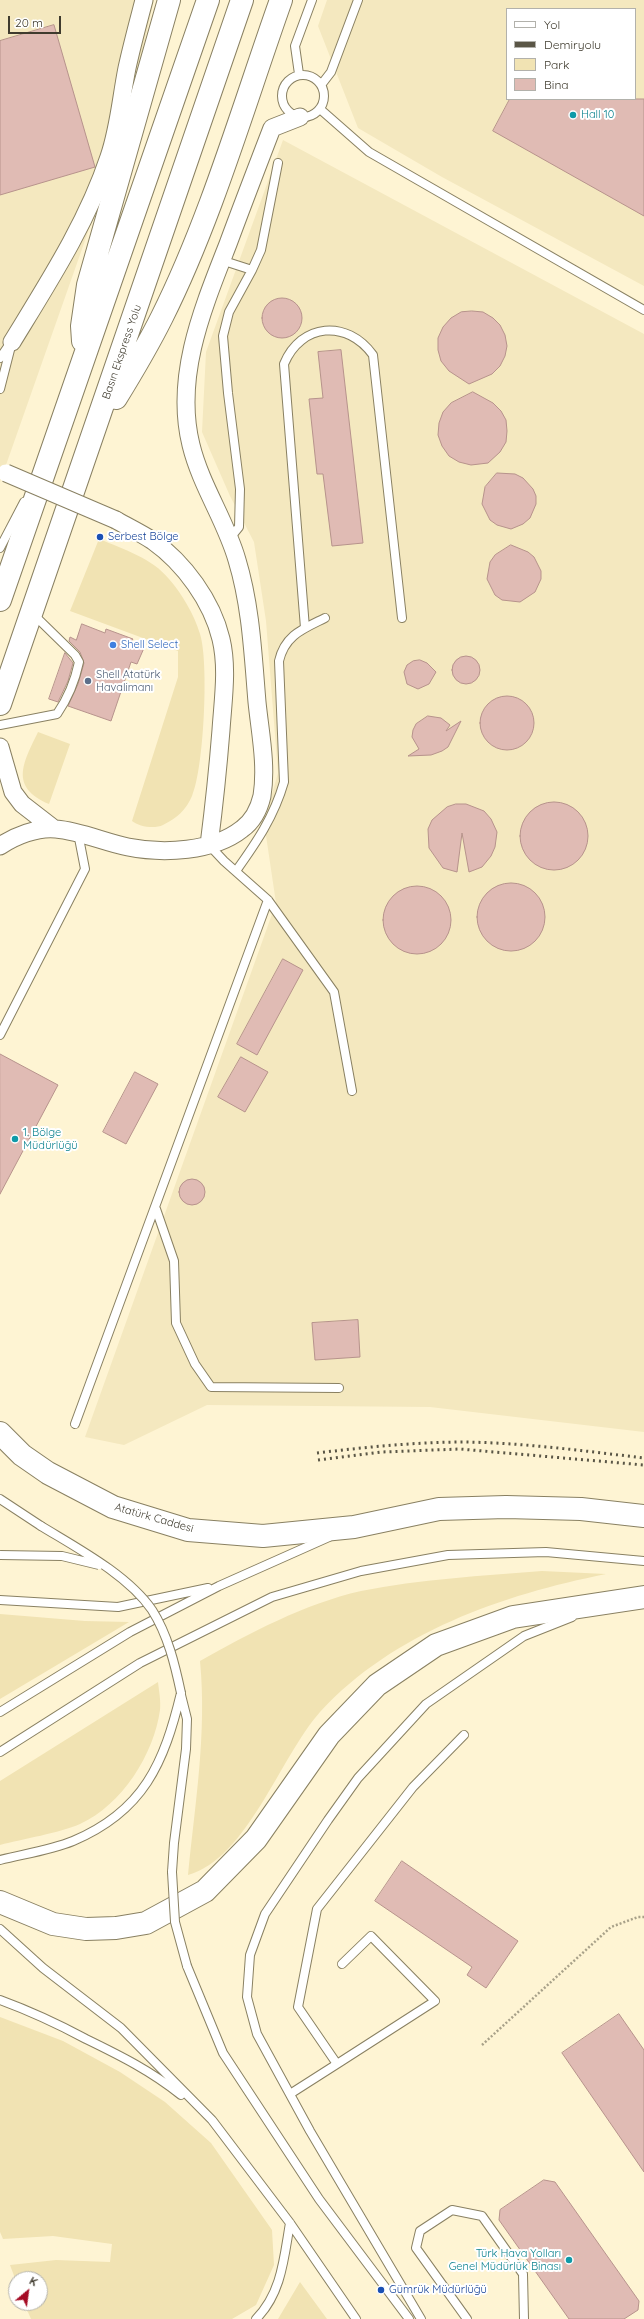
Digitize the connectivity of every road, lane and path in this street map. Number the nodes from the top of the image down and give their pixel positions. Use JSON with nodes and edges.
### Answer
{"nodes":[{"id":1,"x":144,"y":0,"type":"edge"},
{"id":2,"x":169,"y":0,"type":"edge"},
{"id":3,"x":208,"y":0,"type":"edge"},
{"id":4,"x":242,"y":0,"type":"edge"},
{"id":5,"x":281,"y":0,"type":"edge"},
{"id":6,"x":312,"y":0,"type":"edge"},
{"id":7,"x":358,"y":0,"type":"edge"},
{"id":8,"x":300,"y":74,"type":"junction"},
{"id":9,"x":321,"y":85,"type":"junction"},
{"id":10,"x":320,"y":109,"type":"junction"},
{"id":11,"x":300,"y":117,"type":"junction"},
{"id":12,"x":278,"y":163,"type":"dead end"},
{"id":13,"x":221,"y":260,"type":"junction"},
{"id":14,"x":252,"y":270,"type":"junction"},
{"id":15,"x":644,"y":310,"type":"edge"},
{"id":16,"x":12,"y":342,"type":"junction"},
{"id":17,"x":0,"y":358,"type":"edge"},
{"id":18,"x":84,"y":358,"type":"junction"},
{"id":19,"x":0,"y":389,"type":"edge"},
{"id":20,"x":92,"y":439,"type":"junction"},
{"id":21,"x":51,"y":452,"type":"junction"},
{"id":22,"x":2,"y":471,"type":"edge"},
{"id":23,"x":230,"y":538,"type":"junction"},
{"id":24,"x":0,"y":548,"type":"edge"},
{"id":25,"x":0,"y":600,"type":"edge"},
{"id":26,"x":32,"y":612,"type":"junction"},
{"id":27,"x":325,"y":618,"type":"dead end"},
{"id":28,"x":402,"y":618,"type":"dead end"},
{"id":29,"x":305,"y":628,"type":"junction"},
{"id":30,"x":0,"y":704,"type":"edge"},
{"id":31,"x":0,"y":725,"type":"edge"},
{"id":32,"x":0,"y":747,"type":"edge"},
{"id":33,"x":53,"y":828,"type":"junction"},
{"id":34,"x":78,"y":833,"type":"junction"},
{"id":35,"x":209,"y":845,"type":"junction"},
{"id":36,"x":0,"y":846,"type":"edge"},
{"id":37,"x":236,"y":871,"type":"junction"},
{"id":38,"x":268,"y":900,"type":"junction"},
{"id":39,"x":0,"y":1035,"type":"edge"},
{"id":40,"x":352,"y":1091,"type":"dead end"},
{"id":41,"x":156,"y":1209,"type":"junction"},
{"id":42,"x":338,"y":1388,"type":"dead end"},
{"id":43,"x":75,"y":1424,"type":"dead end"},
{"id":44,"x":0,"y":1433,"type":"edge"},
{"id":45,"x":0,"y":1499,"type":"edge"},
{"id":46,"x":644,"y":1516,"type":"edge"},
{"id":47,"x":354,"y":1527,"type":"junction"},
{"id":48,"x":0,"y":1555,"type":"edge"},
{"id":49,"x":644,"y":1561,"type":"edge"},
{"id":50,"x":107,"y":1567,"type":"junction"},
{"id":51,"x":219,"y":1586,"type":"junction"},
{"id":52,"x":644,"y":1597,"type":"edge"},
{"id":53,"x":0,"y":1600,"type":"edge"},
{"id":54,"x":615,"y":1600,"type":"junction"},
{"id":55,"x":181,"y":1693,"type":"junction"},
{"id":56,"x":0,"y":1712,"type":"edge"},
{"id":57,"x":464,"y":1735,"type":"dead end"},
{"id":58,"x":0,"y":1752,"type":"edge"},
{"id":59,"x":0,"y":1860,"type":"edge"},
{"id":60,"x":0,"y":1902,"type":"edge"},
{"id":61,"x":644,"y":1917,"type":"edge"},
{"id":62,"x":0,"y":1929,"type":"edge"},
{"id":63,"x":342,"y":1964,"type":"dead end"},
{"id":64,"x":0,"y":2000,"type":"edge"},
{"id":65,"x":482,"y":2045,"type":"dead end"},
{"id":66,"x":337,"y":2064,"type":"junction"},
{"id":67,"x":290,"y":2094,"type":"junction"},
{"id":68,"x":212,"y":2120,"type":"junction"},
{"id":69,"x":290,"y":2222,"type":"junction"},
{"id":70,"x":256,"y":2319,"type":"edge"},
{"id":71,"x":356,"y":2319,"type":"edge"},
{"id":72,"x":409,"y":2319,"type":"edge"},
{"id":73,"x":421,"y":2319,"type":"edge"},
{"id":74,"x":467,"y":2319,"type":"edge"},
{"id":75,"x":524,"y":2319,"type":"edge"}],
"edges":[{"from":1,"to":16,"type":"street"},
{"from":2,"to":18,"type":"main road"},
{"from":3,"to":18,"type":"main road"},
{"from":4,"to":20,"type":"main road","name":"Basın Ekspress Yolu"},
{"from":5,"to":20,"type":"main road"},
{"from":6,"to":8,"type":"lane"},
{"from":7,"to":9,"type":"lane"},
{"from":8,"to":9,"type":"lane"},
{"from":8,"to":11,"type":"lane"},
{"from":9,"to":10,"type":"lane"},
{"from":10,"to":11,"type":"lane"},
{"from":10,"to":15,"type":"lane"},
{"from":11,"to":13,"type":"street"},
{"from":12,"to":14,"type":"lane"},
{"from":13,"to":14,"type":"lane"},
{"from":13,"to":23,"type":"street"},
{"from":14,"to":23,"type":"lane"},
{"from":16,"to":17,"type":"lane"},
{"from":16,"to":19,"type":"lane"},
{"from":18,"to":21,"type":"main road"},
{"from":20,"to":26,"type":"main road","name":"Basın Ekspress Yolu"},
{"from":21,"to":24,"type":"lane"},
{"from":21,"to":25,"type":"main road"},
{"from":22,"to":35,"type":"street","bridge":true},
{"from":23,"to":35,"type":"street"},
{"from":26,"to":30,"type":"main road","name":"Basın Ekspress Yolu"},
{"from":26,"to":31,"type":"lane"},
{"from":27,"to":29,"type":"lane"},
{"from":28,"to":29,"type":"lane"},
{"from":29,"to":37,"type":"lane"},
{"from":32,"to":33,"type":"street"},
{"from":33,"to":34,"type":"street"},
{"from":33,"to":36,"type":"street"},
{"from":34,"to":35,"type":"street"},
{"from":34,"to":39,"type":"lane"},
{"from":35,"to":37,"type":"lane"},
{"from":37,"to":38,"type":"lane"},
{"from":38,"to":40,"type":"lane"},
{"from":38,"to":41,"type":"lane"},
{"from":41,"to":42,"type":"lane"},
{"from":41,"to":43,"type":"lane"},
{"from":44,"to":47,"type":"main road","name":"Atatürk Caddesi"},
{"from":45,"to":50,"type":"lane","bridge":true},
{"from":46,"to":47,"type":"main road","name":"Atatürk Caddesi"},
{"from":47,"to":51,"type":"lane"},
{"from":48,"to":50,"type":"lane","bridge":true},
{"from":49,"to":58,"type":"lane"},
{"from":50,"to":55,"type":"lane","bridge":true},
{"from":51,"to":53,"type":"lane"},
{"from":51,"to":56,"type":"lane"},
{"from":52,"to":54,"type":"main road"},
{"from":54,"to":60,"type":"main road"},
{"from":54,"to":67,"type":"lane"},
{"from":55,"to":59,"type":"lane"},
{"from":55,"to":72,"type":"lane","bridge":true},
{"from":57,"to":66,"type":"lane"},
{"from":61,"to":65,"type":"path"},
{"from":62,"to":68,"type":"lane"},
{"from":63,"to":66,"type":"lane"},
{"from":64,"to":68,"type":"lane"},
{"from":66,"to":67,"type":"lane"},
{"from":67,"to":73,"type":"lane"},
{"from":68,"to":69,"type":"lane"},
{"from":69,"to":70,"type":"lane"},
{"from":69,"to":71,"type":"lane"},
{"from":74,"to":75,"type":"lane"}]}
